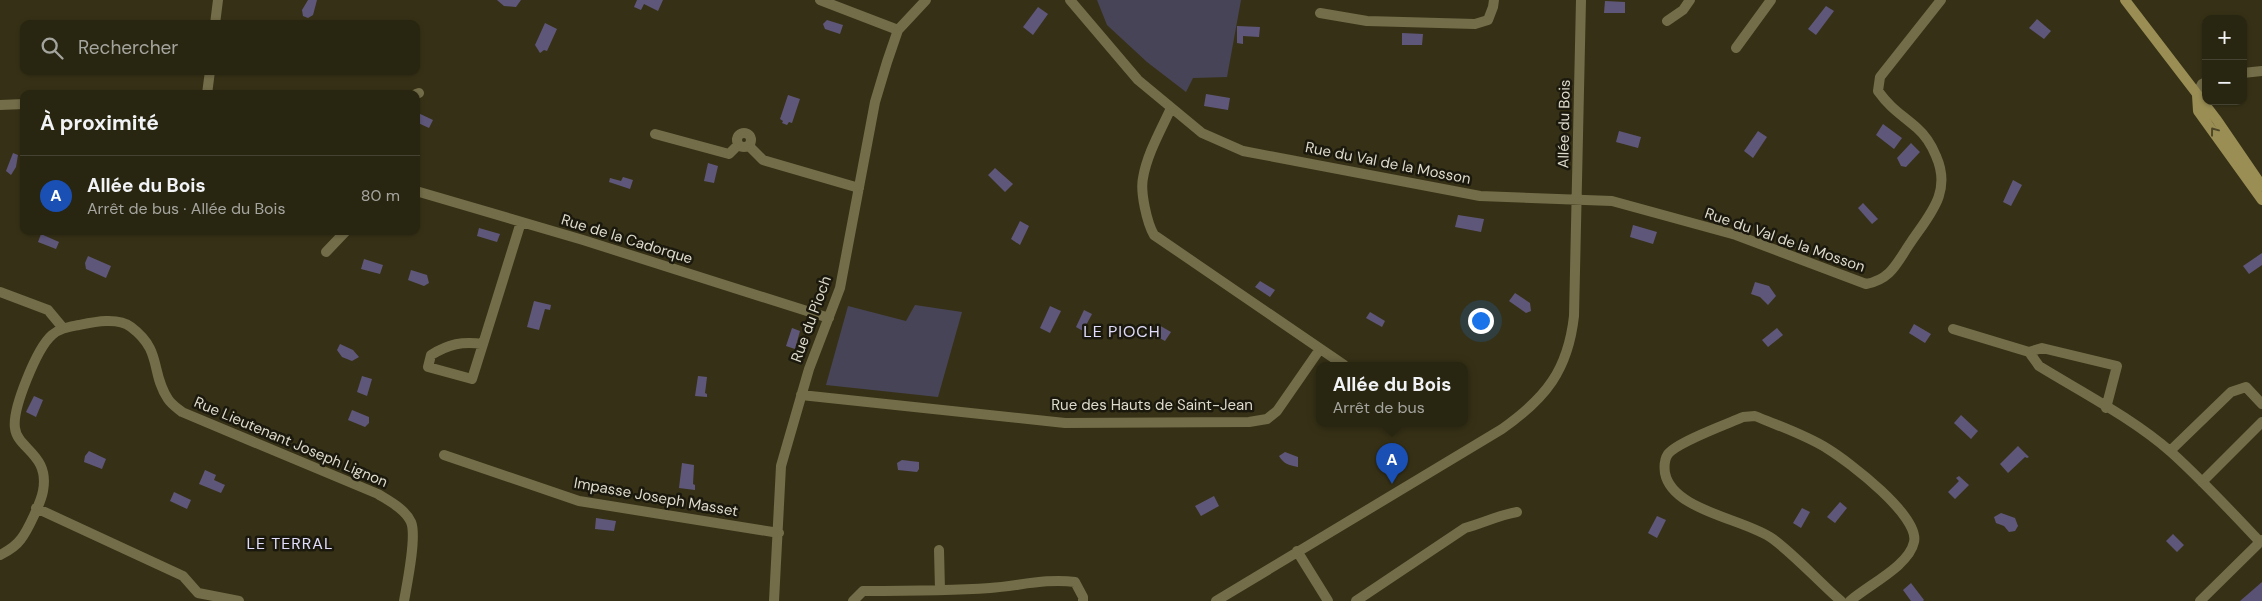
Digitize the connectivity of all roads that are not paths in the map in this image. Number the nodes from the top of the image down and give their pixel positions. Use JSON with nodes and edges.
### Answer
{"nodes":[{"id":1,"x":218,"y":0,"type":"edge"},
{"id":2,"x":820,"y":0,"type":"edge"},
{"id":3,"x":926,"y":0,"type":"edge"},
{"id":4,"x":1070,"y":0,"type":"edge"},
{"id":5,"x":1494,"y":0,"type":"edge"},
{"id":6,"x":1581,"y":0,"type":"edge"},
{"id":7,"x":1690,"y":0,"type":"edge"},
{"id":8,"x":1771,"y":0,"type":"edge"},
{"id":9,"x":1941,"y":0,"type":"edge"},
{"id":10,"x":2125,"y":0,"type":"edge"},
{"id":11,"x":1320,"y":13,"type":"dead end"},
{"id":12,"x":216,"y":20,"type":"edge"},
{"id":13,"x":1668,"y":21,"type":"dead end"},
{"id":14,"x":898,"y":30,"type":"junction"},
{"id":15,"x":1736,"y":48,"type":"dead end"},
{"id":16,"x":2262,"y":71,"type":"edge"},
{"id":17,"x":2247,"y":73,"type":"edge"},
{"id":18,"x":209,"y":75,"type":"edge"},
{"id":19,"x":2202,"y":84,"type":"edge"},
{"id":20,"x":208,"y":90,"type":"edge"},
{"id":21,"x":2197,"y":94,"type":"junction"},
{"id":22,"x":20,"y":104,"type":"edge"},
{"id":23,"x":0,"y":105,"type":"edge"},
{"id":24,"x":1170,"y":108,"type":"junction"},
{"id":25,"x":655,"y":134,"type":"dead end"},
{"id":26,"x":2262,"y":186,"type":"edge"},
{"id":27,"x":859,"y":188,"type":"junction"},
{"id":28,"x":420,"y":192,"type":"edge"},
{"id":29,"x":1577,"y":200,"type":"junction"},
{"id":30,"x":2262,"y":200,"type":"edge"},
{"id":31,"x":521,"y":222,"type":"junction"},
{"id":32,"x":342,"y":235,"type":"edge"},
{"id":33,"x":326,"y":252,"type":"dead end"},
{"id":34,"x":0,"y":292,"type":"edge"},
{"id":35,"x":829,"y":318,"type":"junction"},
{"id":36,"x":63,"y":328,"type":"junction"},
{"id":37,"x":1953,"y":329,"type":"dead end"},
{"id":38,"x":483,"y":344,"type":"junction"},
{"id":39,"x":1320,"y":349,"type":"junction"},
{"id":40,"x":2030,"y":352,"type":"junction"},
{"id":41,"x":1340,"y":362,"type":"edge"},
{"id":42,"x":801,"y":395,"type":"junction"},
{"id":43,"x":2262,"y":404,"type":"edge"},
{"id":44,"x":2106,"y":408,"type":"junction"},
{"id":45,"x":2262,"y":422,"type":"edge"},
{"id":46,"x":2170,"y":451,"type":"junction"},
{"id":47,"x":444,"y":455,"type":"dead end"},
{"id":48,"x":2202,"y":482,"type":"junction"},
{"id":49,"x":36,"y":508,"type":"junction"},
{"id":50,"x":1518,"y":512,"type":"dead end"},
{"id":51,"x":779,"y":533,"type":"junction"},
{"id":52,"x":2261,"y":541,"type":"edge"},
{"id":53,"x":939,"y":550,"type":"dead end"},
{"id":54,"x":1297,"y":551,"type":"junction"},
{"id":55,"x":0,"y":555,"type":"edge"},
{"id":56,"x":940,"y":590,"type":"junction"},
{"id":57,"x":238,"y":601,"type":"edge"},
{"id":58,"x":404,"y":601,"type":"edge"},
{"id":59,"x":774,"y":601,"type":"edge"},
{"id":60,"x":853,"y":601,"type":"edge"},
{"id":61,"x":1083,"y":601,"type":"edge"},
{"id":62,"x":1216,"y":601,"type":"edge"},
{"id":63,"x":1328,"y":601,"type":"edge"},
{"id":64,"x":1356,"y":601,"type":"edge"},
{"id":65,"x":1840,"y":601,"type":"edge"},
{"id":66,"x":1850,"y":601,"type":"edge"},
{"id":67,"x":2200,"y":601,"type":"edge"}],
"edges":[{"from":1,"to":12,"type":"street"},
{"from":2,"to":14,"type":"street"},
{"from":3,"to":14,"type":"street","name":"Rue du Pioch"},
{"from":4,"to":24,"type":"street","name":"Rue du Val de la Mosson"},
{"from":5,"to":11,"type":"street"},
{"from":6,"to":29,"type":"street","name":"Allée du Bois"},
{"from":7,"to":13,"type":"street"},
{"from":8,"to":15,"type":"street"},
{"from":9,"to":29,"type":"street","name":"Rue du Val de la Mosson"},
{"from":10,"to":21,"type":"street"},
{"from":14,"to":27,"type":"street","name":"Rue du Pioch"},
{"from":16,"to":17,"type":"street"},
{"from":18,"to":20,"type":"street"},
{"from":19,"to":21,"type":"street"},
{"from":21,"to":26,"type":"street"},
{"from":30,"to":21,"type":"street","one_way":true},
{"from":22,"to":23,"type":"street"},
{"from":24,"to":29,"type":"street","name":"Rue du Val de la Mosson"},
{"from":24,"to":39,"type":"street"},
{"from":25,"to":27,"type":"street"},
{"from":27,"to":35,"type":"street","name":"Rue du Pioch"},
{"from":28,"to":31,"type":"street","name":"Rue de la Cadorque"},
{"from":29,"to":54,"type":"street","name":"Allée du Bois"},
{"from":31,"to":35,"type":"street","name":"Rue de la Cadorque"},
{"from":31,"to":38,"type":"street"},
{"from":32,"to":33,"type":"street"},
{"from":34,"to":36,"type":"street"},
{"from":35,"to":42,"type":"street","name":"Rue du Pioch"},
{"from":36,"to":49,"type":"street"},
{"from":36,"to":58,"type":"street","name":"Rue Lieutenant Joseph Lignon"},
{"from":37,"to":40,"type":"street"},
{"from":38,"to":38,"type":"street"},
{"from":39,"to":41,"type":"street"},
{"from":39,"to":42,"type":"street","name":"Rue des Hauts de Saint-Jean"},
{"from":40,"to":44,"type":"street"},
{"from":40,"to":44,"type":"street"},
{"from":42,"to":51,"type":"street","name":"Rue du Pioch"},
{"from":43,"to":46,"type":"street"},
{"from":44,"to":46,"type":"street"},
{"from":45,"to":48,"type":"street"},
{"from":46,"to":48,"type":"street"},
{"from":47,"to":51,"type":"street","name":"Impasse Joseph Masset"},
{"from":48,"to":52,"type":"street"},
{"from":49,"to":55,"type":"street"},
{"from":49,"to":57,"type":"street"},
{"from":50,"to":64,"type":"street"},
{"from":51,"to":59,"type":"street","name":"Rue du Pioch"},
{"from":52,"to":67,"type":"street"},
{"from":53,"to":56,"type":"street"},
{"from":54,"to":62,"type":"street","name":"Allée du Bois"},
{"from":54,"to":63,"type":"street"},
{"from":56,"to":60,"type":"street"},
{"from":56,"to":61,"type":"street"},
{"from":65,"to":66,"type":"street"}]}
